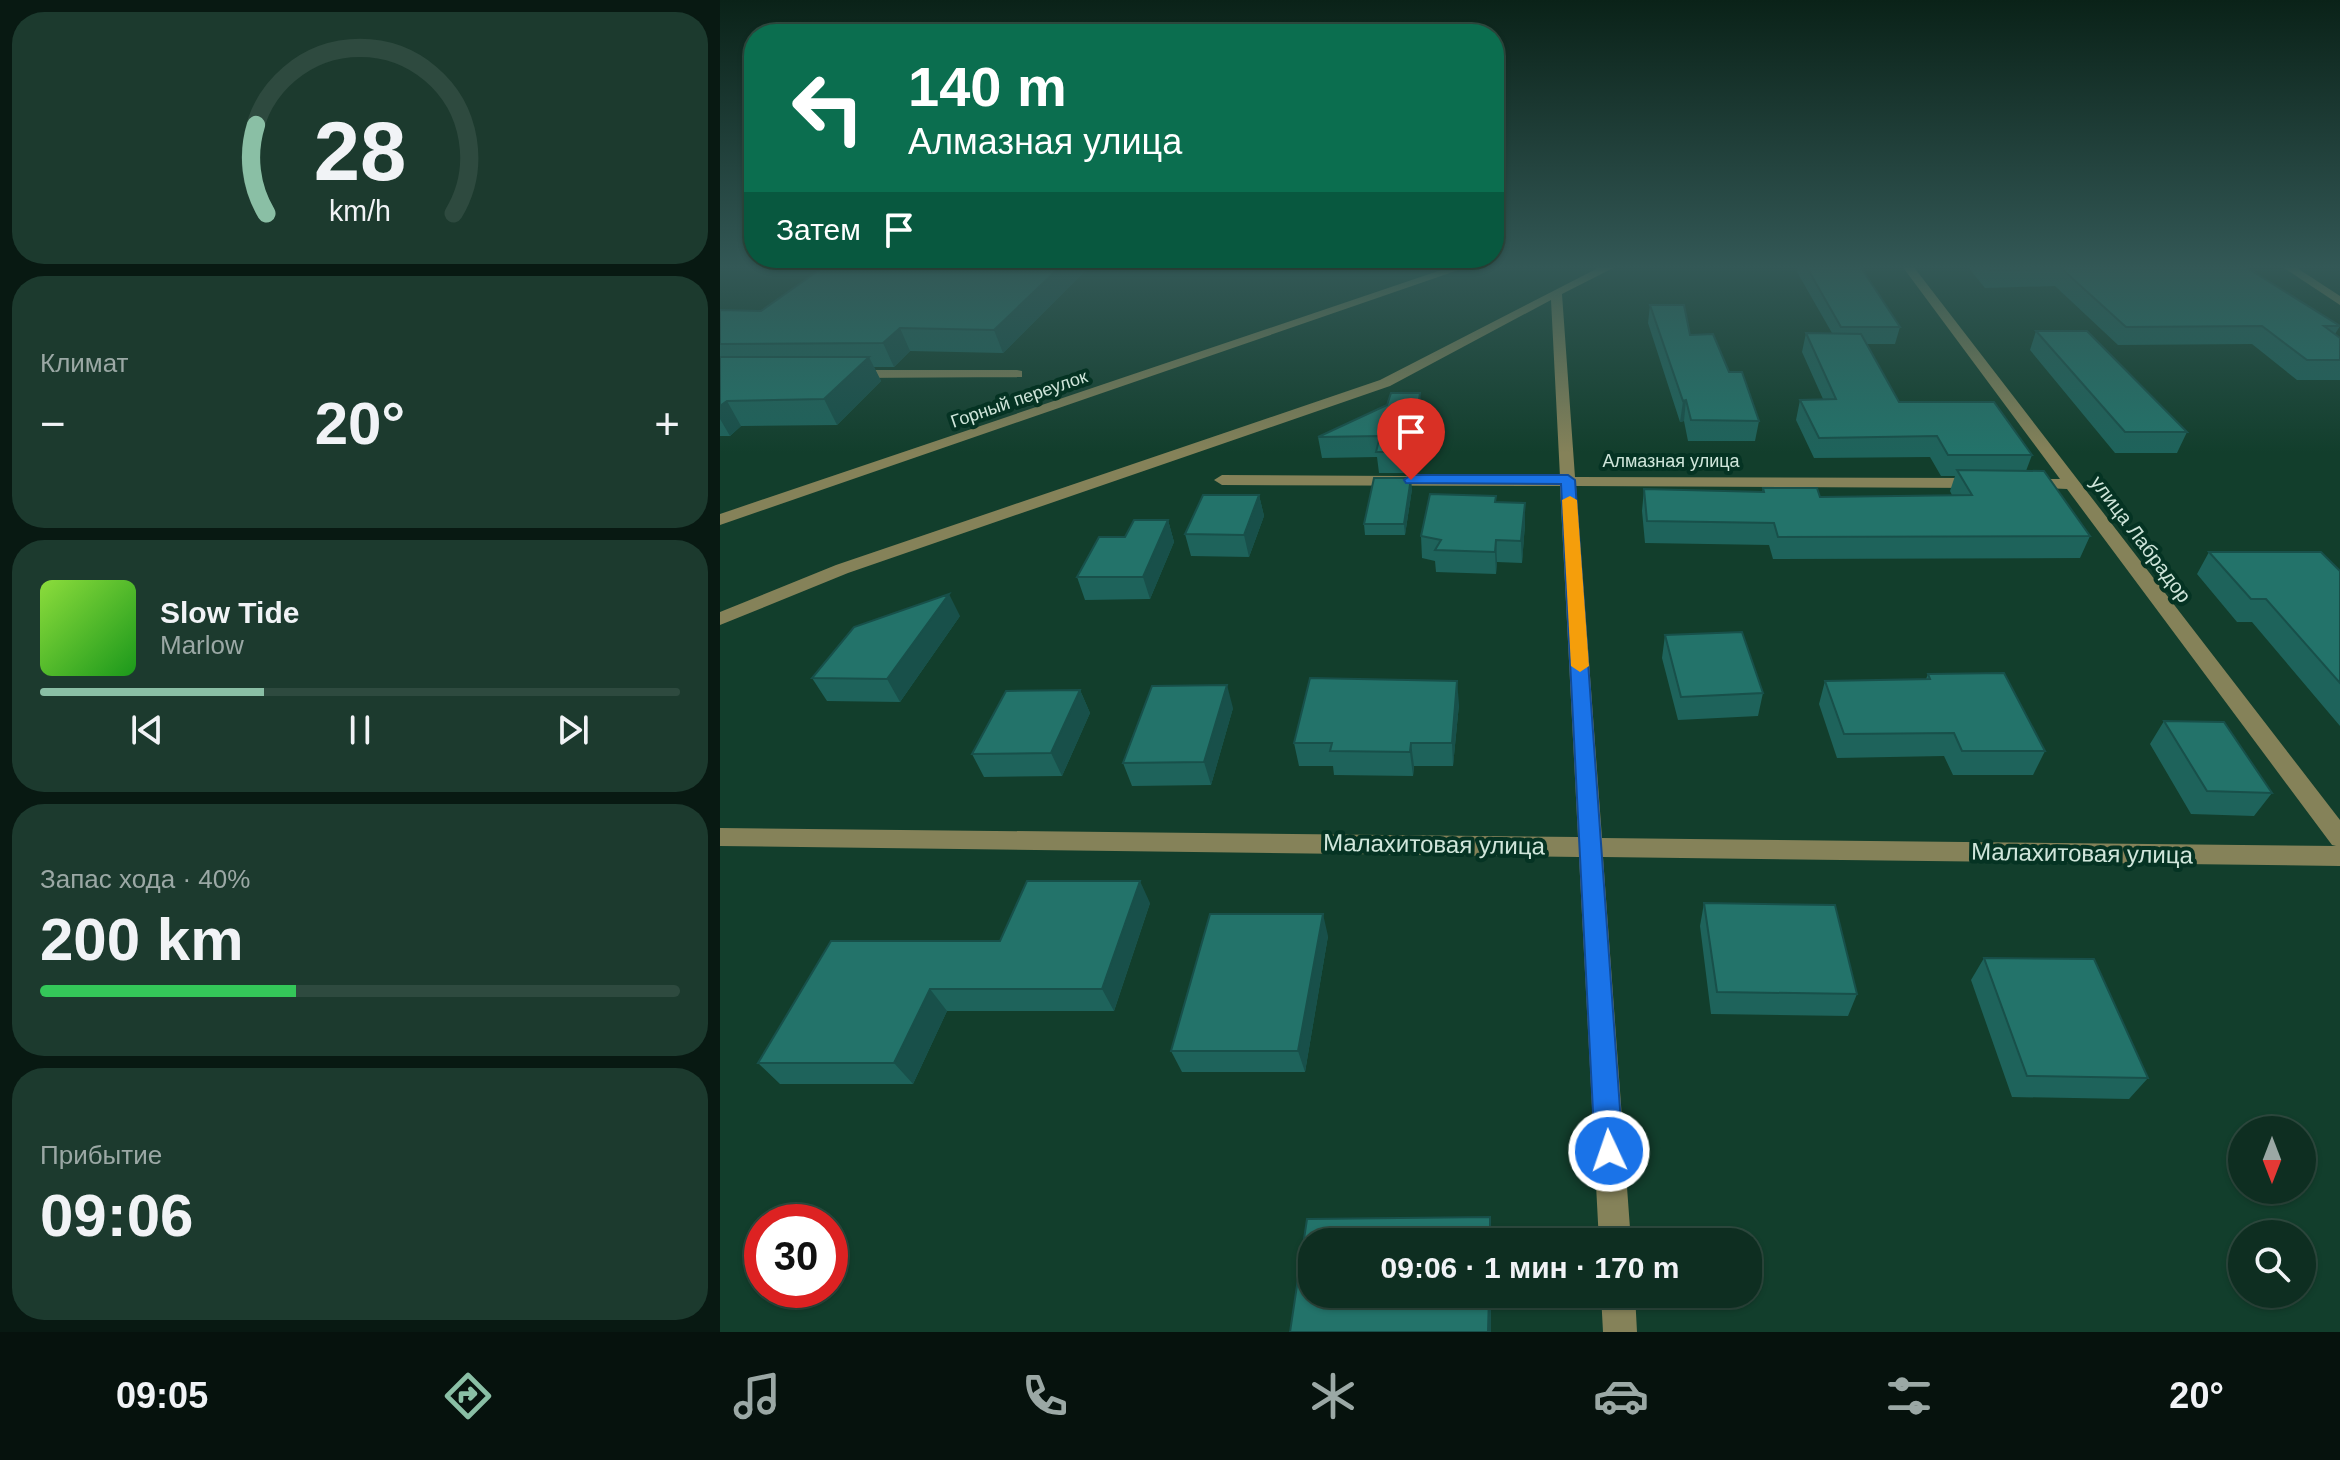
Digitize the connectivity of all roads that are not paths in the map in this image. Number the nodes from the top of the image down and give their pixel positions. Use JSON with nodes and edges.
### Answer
{"nodes":[{"id":1,"x":1283,"y":328,"type":"edge"},
{"id":2,"x":1488,"y":328,"type":"edge"},
{"id":3,"x":1558,"y":328,"type":"edge"},
{"id":4,"x":1954,"y":328,"type":"edge"},
{"id":5,"x":829,"y":374,"type":"edge"},
{"id":6,"x":1017,"y":374,"type":"dead end"},
{"id":7,"x":1222,"y":480,"type":"dead end"},
{"id":8,"x":1568,"y":480,"type":"junction"},
{"id":9,"x":2071,"y":484,"type":"junction"},
{"id":10,"x":720,"y":520,"type":"edge"},
{"id":11,"x":720,"y":619,"type":"edge"},
{"id":12,"x":720,"y":837,"type":"edge"},
{"id":13,"x":2340,"y":838,"type":"edge"},
{"id":14,"x":1592,"y":846,"type":"junction"},
{"id":15,"x":2340,"y":856,"type":"edge"},
{"id":16,"x":1614,"y":1228,"type":"edge"},
{"id":17,"x":1619,"y":1308,"type":"edge"},
{"id":18,"x":1620,"y":1332,"type":"edge"}],
"edges":[{"from":1,"to":10,"type":"street","name":"Горный переулок"},
{"from":2,"to":11,"type":"street"},
{"from":3,"to":8,"type":"street"},
{"from":4,"to":9,"type":"street","name":"улица Лабрадор"},
{"from":5,"to":6,"type":"street"},
{"from":7,"to":8,"type":"street","name":"Алмазная улица"},
{"from":8,"to":9,"type":"street","name":"Алмазная улица"},
{"from":8,"to":14,"type":"street"},
{"from":9,"to":13,"type":"street","name":"улица Лабрадор"},
{"from":12,"to":14,"type":"street","name":"Малахитовая улица"},
{"from":14,"to":15,"type":"street","name":"Малахитовая улица"},
{"from":14,"to":16,"type":"street"},
{"from":17,"to":18,"type":"street"}]}
